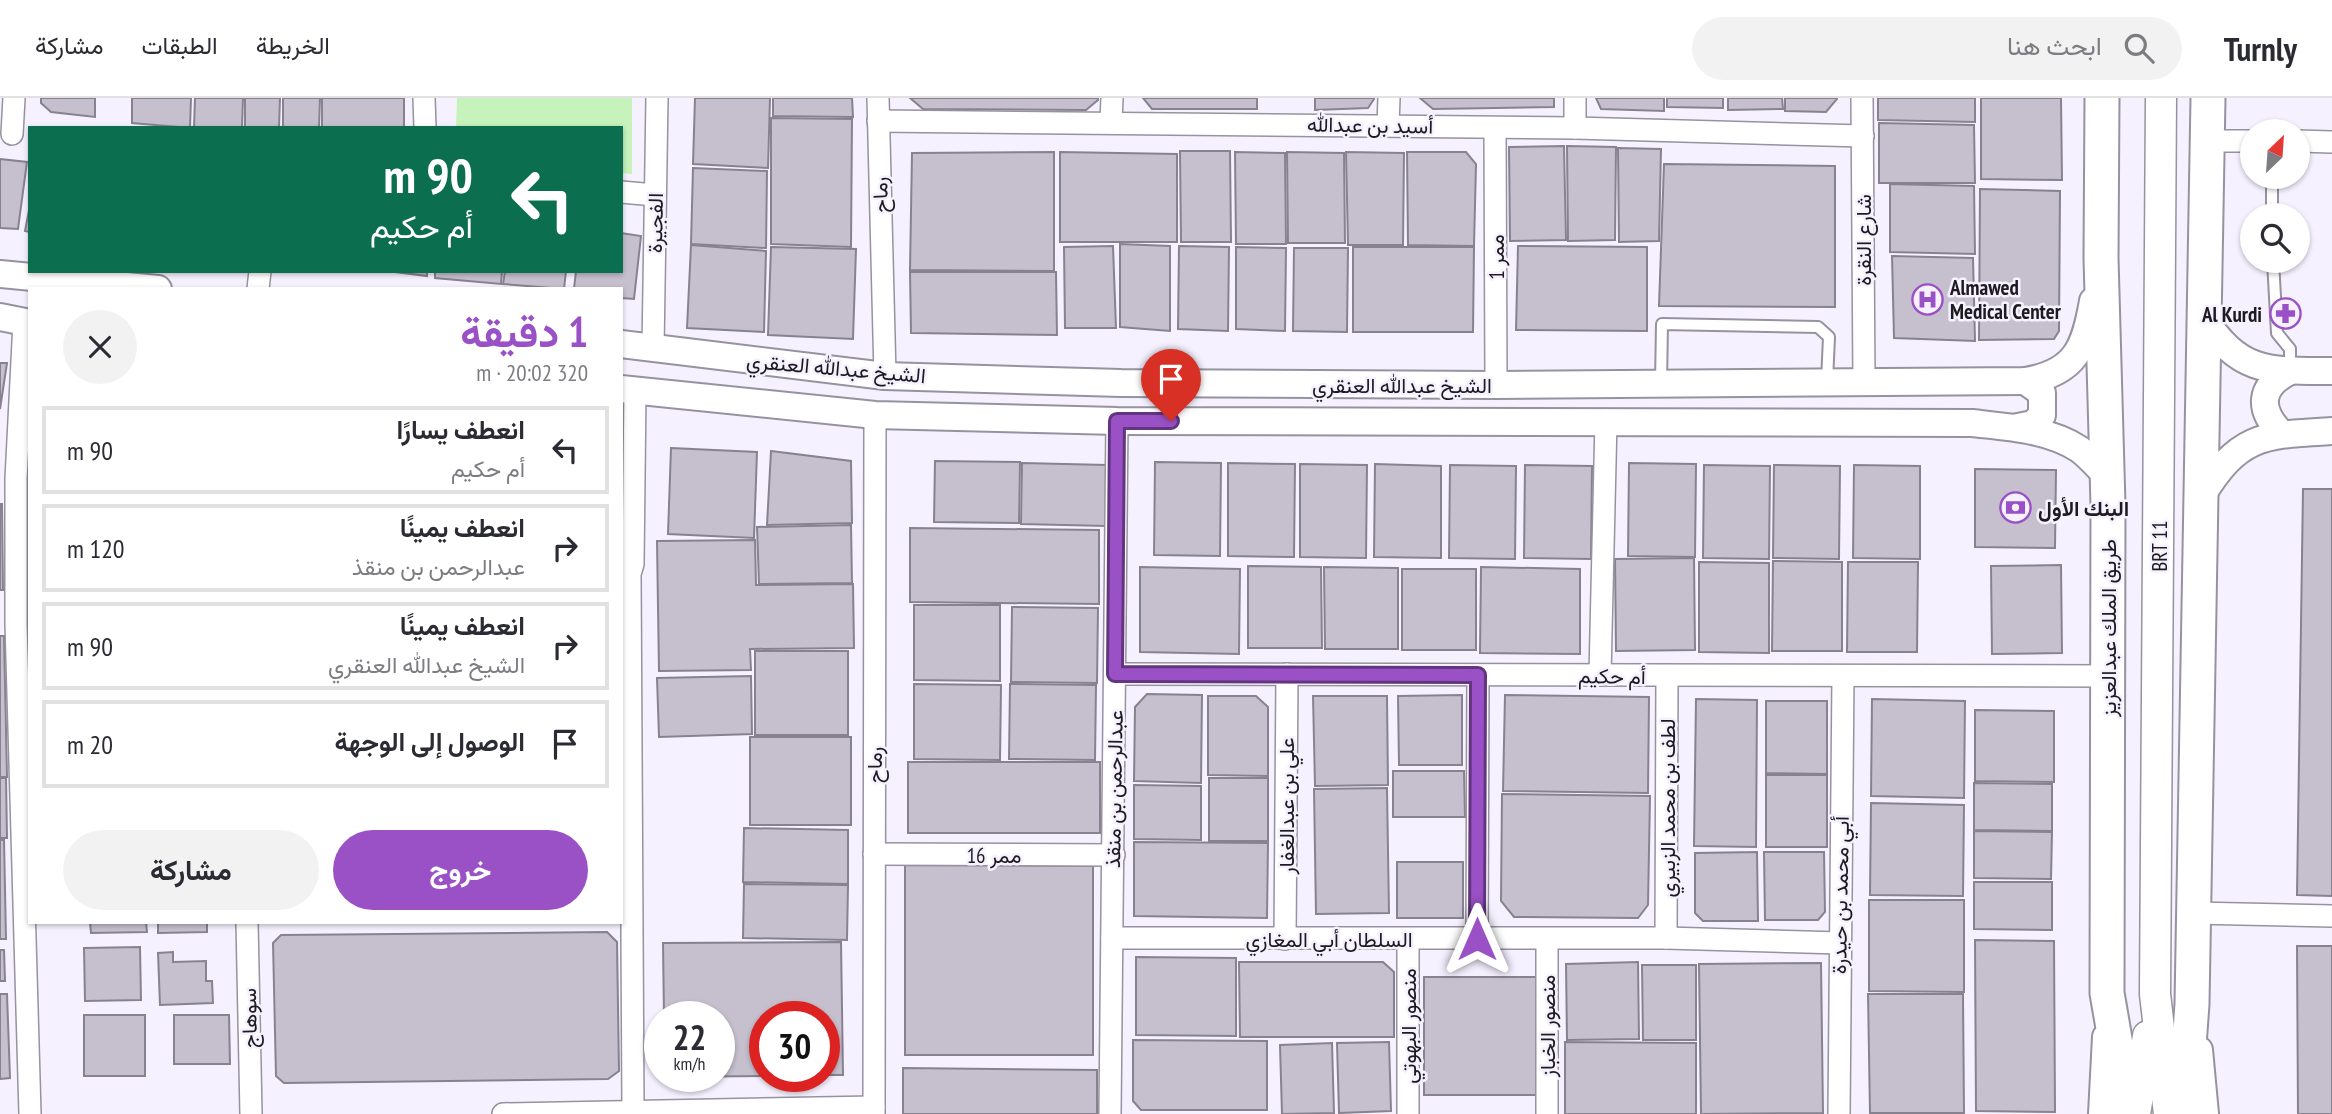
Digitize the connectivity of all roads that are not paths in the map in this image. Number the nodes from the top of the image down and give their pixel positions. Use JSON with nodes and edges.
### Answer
{"nodes":[{"id":1,"x":14,"y":98,"type":"edge"},
{"id":2,"x":424,"y":98,"type":"edge"},
{"id":3,"x":657,"y":98,"type":"edge"},
{"id":4,"x":878,"y":98,"type":"edge"},
{"id":5,"x":1112,"y":98,"type":"edge"},
{"id":6,"x":1389,"y":98,"type":"edge"},
{"id":7,"x":1575,"y":98,"type":"edge"},
{"id":8,"x":1863,"y":98,"type":"edge"},
{"id":9,"x":2102,"y":98,"type":"edge"},
{"id":10,"x":2161,"y":98,"type":"edge"},
{"id":11,"x":2208,"y":98,"type":"edge"},
{"id":12,"x":878,"y":121,"type":"junction"},
{"id":13,"x":1111,"y":121,"type":"junction"},
{"id":14,"x":1388,"y":125,"type":"junction"},
{"id":15,"x":425,"y":126,"type":"edge"},
{"id":16,"x":1575,"y":128,"type":"junction"},
{"id":17,"x":1495,"y":129,"type":"junction"},
{"id":18,"x":14,"y":134,"type":"edge"},
{"id":19,"x":1863,"y":136,"type":"junction"},
{"id":20,"x":2207,"y":141,"type":"junction"},
{"id":21,"x":2240,"y":141,"type":"edge"},
{"id":22,"x":2310,"y":141,"type":"edge"},
{"id":23,"x":2332,"y":142,"type":"edge"},
{"id":24,"x":623,"y":192,"type":"edge"},
{"id":25,"x":655,"y":195,"type":"junction"},
{"id":26,"x":2101,"y":258,"type":"junction"},
{"id":27,"x":2274,"y":273,"type":"edge"},
{"id":28,"x":0,"y":274,"type":"edge"},
{"id":29,"x":137,"y":287,"type":"edge"},
{"id":30,"x":2203,"y":317,"type":"junction"},
{"id":31,"x":18,"y":321,"type":"edge"},
{"id":32,"x":623,"y":344,"type":"edge"},
{"id":33,"x":653,"y":348,"type":"junction"},
{"id":34,"x":2290,"y":371,"type":"junction"},
{"id":35,"x":2332,"y":371,"type":"edge"},
{"id":36,"x":885,"y":376,"type":"junction"},
{"id":37,"x":2025,"y":381,"type":"junction"},
{"id":38,"x":1864,"y":382,"type":"junction"},
{"id":39,"x":1827,"y":384,"type":"junction"},
{"id":40,"x":1496,"y":385,"type":"junction"},
{"id":41,"x":1661,"y":385,"type":"junction"},
{"id":42,"x":628,"y":389,"type":"edge"},
{"id":43,"x":875,"y":415,"type":"junction"},
{"id":44,"x":1117,"y":421,"type":"junction"},
{"id":45,"x":1606,"y":421,"type":"junction"},
{"id":46,"x":2018,"y":427,"type":"junction"},
{"id":47,"x":2332,"y":431,"type":"edge"},
{"id":48,"x":2282,"y":434,"type":"junction"},
{"id":49,"x":2107,"y":476,"type":"junction"},
{"id":50,"x":8,"y":479,"type":"edge"},
{"id":51,"x":2201,"y":497,"type":"junction"},
{"id":52,"x":626,"y":574,"type":"edge"},
{"id":53,"x":8,"y":623,"type":"edge"},
{"id":54,"x":1115,"y":674,"type":"junction"},
{"id":55,"x":1287,"y":674,"type":"junction"},
{"id":56,"x":1478,"y":675,"type":"junction"},
{"id":57,"x":1600,"y":675,"type":"junction"},
{"id":58,"x":1843,"y":676,"type":"junction"},
{"id":59,"x":2108,"y":676,"type":"junction"},
{"id":60,"x":1667,"y":677,"type":"junction"},
{"id":61,"x":874,"y":854,"type":"junction"},
{"id":62,"x":1114,"y":855,"type":"junction"},
{"id":63,"x":626,"y":910,"type":"edge"},
{"id":64,"x":2193,"y":913,"type":"junction"},
{"id":65,"x":2332,"y":916,"type":"edge"},
{"id":66,"x":247,"y":924,"type":"edge"},
{"id":67,"x":1112,"y":938,"type":"junction"},
{"id":68,"x":1666,"y":938,"type":"junction"},
{"id":69,"x":1285,"y":939,"type":"junction"},
{"id":70,"x":1408,"y":939,"type":"junction"},
{"id":71,"x":1477,"y":939,"type":"junction"},
{"id":72,"x":1548,"y":939,"type":"junction"},
{"id":73,"x":1840,"y":943,"type":"junction"},
{"id":74,"x":2108,"y":993,"type":"junction"},
{"id":75,"x":2155,"y":994,"type":"junction"},
{"id":76,"x":2192,"y":1004,"type":"junction"},
{"id":77,"x":633,"y":1110,"type":"junction"},
{"id":78,"x":874,"y":1110,"type":"edge"},
{"id":79,"x":30,"y":1114,"type":"edge"},
{"id":80,"x":251,"y":1114,"type":"edge"},
{"id":81,"x":503,"y":1114,"type":"edge"},
{"id":82,"x":1110,"y":1114,"type":"edge"},
{"id":83,"x":1408,"y":1114,"type":"edge"},
{"id":84,"x":1547,"y":1114,"type":"edge"},
{"id":85,"x":1839,"y":1114,"type":"edge"},
{"id":86,"x":2102,"y":1114,"type":"edge"},
{"id":87,"x":2128,"y":1114,"type":"edge"},
{"id":88,"x":2135,"y":1114,"type":"edge"},
{"id":89,"x":2169,"y":1114,"type":"edge"},
{"id":90,"x":2184,"y":1114,"type":"edge"},
{"id":91,"x":2205,"y":1114,"type":"edge"}],
"edges":[{"from":1,"to":18,"type":"street"},
{"from":2,"to":15,"type":"street"},
{"from":3,"to":25,"type":"street","name":"الفجيرة"},
{"from":4,"to":12,"type":"street","name":"رماح"},
{"from":5,"to":13,"type":"street"},
{"from":6,"to":14,"type":"street"},
{"from":7,"to":16,"type":"street"},
{"from":8,"to":19,"type":"street","name":"شارع النقرة"},
{"from":9,"to":26,"type":"main road","name":"طريق الملك عبدالعزيز"},
{"from":10,"to":75,"type":"main road","name":"BRT 11"},
{"from":11,"to":20,"type":"main road"},
{"from":12,"to":13,"type":"street","name":"أسيد بن عبدالله"},
{"from":12,"to":36,"type":"street","name":"رماح"},
{"from":13,"to":14,"type":"street","name":"أسيد بن عبدالله"},
{"from":14,"to":17,"type":"street","name":"أسيد بن عبدالله"},
{"from":16,"to":17,"type":"street","name":"أسيد بن عبدالله"},
{"from":16,"to":19,"type":"street","name":"أسيد بن عبدالله"},
{"from":17,"to":40,"type":"street","name":"ممر 1"},
{"from":19,"to":38,"type":"street","name":"شارع النقرة"},
{"from":20,"to":21,"type":"street"},
{"from":20,"to":30,"type":"main road"},
{"from":22,"to":23,"type":"street"},
{"from":24,"to":25,"type":"street"},
{"from":25,"to":33,"type":"street","name":"الفجيرة"},
{"from":26,"to":37,"type":"street","name":"الشيخ عبدالله العنقري"},
{"from":26,"to":49,"type":"main road","name":"طريق الملك عبدالعزيز"},
{"from":27,"to":34,"type":"lane"},
{"from":28,"to":29,"type":"street"},
{"from":30,"to":34,"type":"street"},
{"from":30,"to":51,"type":"main road"},
{"from":31,"to":50,"type":"street"},
{"from":32,"to":33,"type":"street","name":"الشيخ عبدالله العنقري"},
{"from":33,"to":36,"type":"street","name":"الشيخ عبدالله العنقري"},
{"from":34,"to":35,"type":"street"},
{"from":34,"to":48,"type":"street"},
{"from":36,"to":40,"type":"street","name":"الشيخ عبدالله العنقري"},
{"from":37,"to":38,"type":"street","name":"الشيخ عبدالله العنقري"},
{"from":37,"to":46,"type":"street"},
{"from":38,"to":39,"type":"street","name":"الشيخ عبدالله العنقري"},
{"from":39,"to":41,"type":"street","name":"الشيخ عبدالله العنقري"},
{"from":39,"to":41,"type":"lane"},
{"from":40,"to":41,"type":"street","name":"الشيخ عبدالله العنقري"},
{"from":42,"to":43,"type":"street","name":"الشيخ عبدالله العنقري"},
{"from":42,"to":52,"type":"street"},
{"from":43,"to":44,"type":"street","name":"الشيخ عبدالله العنقري"},
{"from":43,"to":61,"type":"street","name":"رماح"},
{"from":44,"to":45,"type":"street","name":"الشيخ عبدالله العنقري"},
{"from":44,"to":54,"type":"street","name":"عبدالرحمن بن منقذ"},
{"from":45,"to":46,"type":"street","name":"الشيخ عبدالله العنقري"},
{"from":45,"to":57,"type":"street"},
{"from":46,"to":49,"type":"street","name":"الشيخ عبدالله العنقري"},
{"from":47,"to":48,"type":"street"},
{"from":48,"to":51,"type":"street"},
{"from":49,"to":59,"type":"main road","name":"طريق الملك عبدالعزيز"},
{"from":50,"to":53,"type":"street"},
{"from":51,"to":64,"type":"main road"},
{"from":52,"to":63,"type":"street"},
{"from":53,"to":79,"type":"street"},
{"from":54,"to":55,"type":"street","name":"أم حكيم"},
{"from":54,"to":62,"type":"street","name":"عبدالرحمن بن منقذ"},
{"from":55,"to":56,"type":"street","name":"أم حكيم"},
{"from":55,"to":69,"type":"street","name":"علي بن عبدالغفار"},
{"from":56,"to":57,"type":"street","name":"أم حكيم"},
{"from":56,"to":71,"type":"street"},
{"from":57,"to":60,"type":"street","name":"أم حكيم"},
{"from":58,"to":59,"type":"street","name":"أم حكيم"},
{"from":58,"to":60,"type":"street","name":"أم حكيم"},
{"from":58,"to":73,"type":"street","name":"أبي محمد بن حيدرة"},
{"from":59,"to":74,"type":"main road","name":"طريق الملك عبدالعزيز"},
{"from":60,"to":68,"type":"street","name":"لطف بن محمد الزبيري"},
{"from":61,"to":62,"type":"street","name":"ممر 16"},
{"from":61,"to":78,"type":"street","name":"رماح"},
{"from":62,"to":67,"type":"street","name":"عبدالرحمن بن منقذ"},
{"from":63,"to":77,"type":"street"},
{"from":64,"to":65,"type":"street"},
{"from":64,"to":76,"type":"main road"},
{"from":66,"to":80,"type":"street","name":"سوهاج"},
{"from":67,"to":69,"type":"street","name":"السلطان أبي المغازي"},
{"from":67,"to":82,"type":"street","name":"عبدالرحمن بن منقذ"},
{"from":68,"to":72,"type":"street","name":"السلطان أبي المغازي"},
{"from":68,"to":73,"type":"street","name":"السلطان أبي المغازي"},
{"from":69,"to":70,"type":"street","name":"السلطان أبي المغازي"},
{"from":70,"to":71,"type":"street","name":"السلطان أبي المغازي"},
{"from":70,"to":83,"type":"street","name":"منصور البهوتي"},
{"from":71,"to":72,"type":"street","name":"السلطان أبي المغازي"},
{"from":72,"to":84,"type":"street","name":"منصور الخباز"},
{"from":73,"to":85,"type":"street","name":"أبي محمد بن حيدرة"},
{"from":74,"to":86,"type":"street"},
{"from":74,"to":87,"type":"main road","name":"طريق الملك عبدالعزيز"},
{"from":75,"to":88,"type":"main road","name":"BRT 11"},
{"from":75,"to":89,"type":"main road","name":"BRT 11"},
{"from":76,"to":90,"type":"main road"},
{"from":76,"to":91,"type":"street"},
{"from":77,"to":78,"type":"street"},
{"from":77,"to":81,"type":"street"}]}
